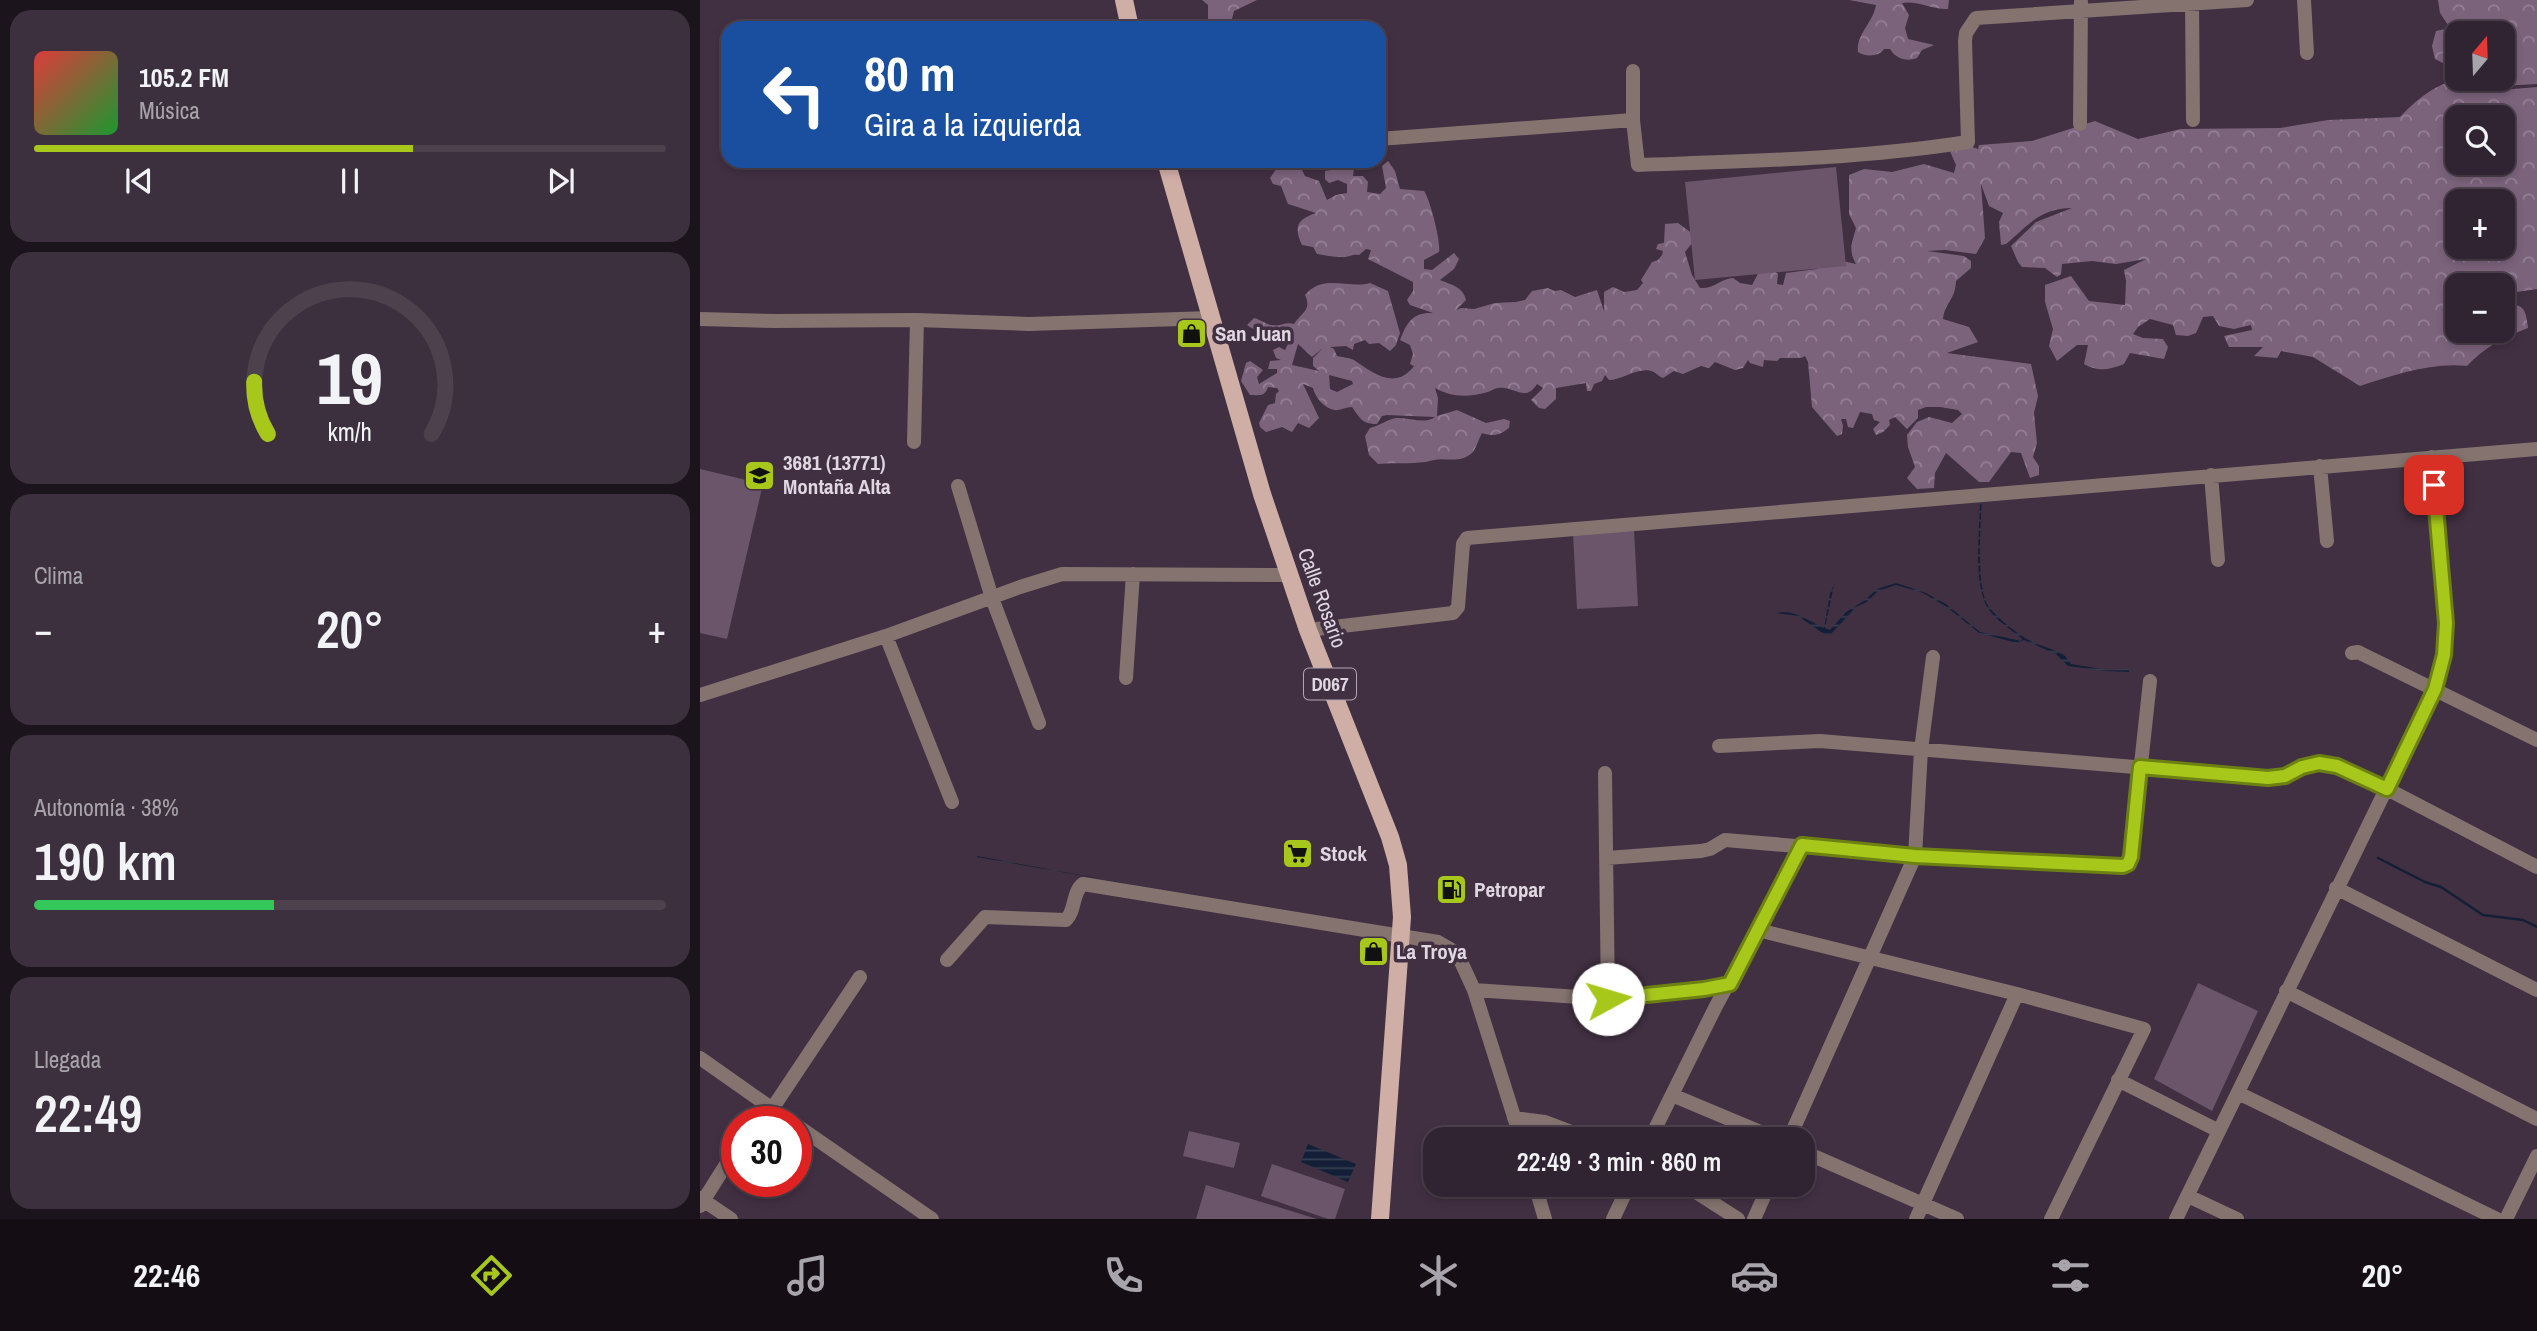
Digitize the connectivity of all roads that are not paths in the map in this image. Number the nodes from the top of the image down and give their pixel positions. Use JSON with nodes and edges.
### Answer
{"nodes":[{"id":1,"x":1124,"y":0,"type":"edge"},
{"id":2,"x":2247,"y":0,"type":"edge"},
{"id":3,"x":2304,"y":0,"type":"edge"},
{"id":4,"x":2192,"y":1,"type":"edge"},
{"id":5,"x":2081,"y":5,"type":"edge"},
{"id":6,"x":1128,"y":21,"type":"edge"},
{"id":7,"x":2307,"y":53,"type":"dead end"},
{"id":8,"x":1633,"y":71,"type":"dead end"},
{"id":9,"x":1633,"y":120,"type":"junction"},
{"id":10,"x":2193,"y":120,"type":"dead end"},
{"id":11,"x":2080,"y":124,"type":"dead end"},
{"id":12,"x":1386,"y":138,"type":"edge"},
{"id":13,"x":1168,"y":168,"type":"edge"},
{"id":14,"x":1210,"y":318,"type":"junction"},
{"id":15,"x":700,"y":319,"type":"edge"},
{"id":16,"x":917,"y":320,"type":"junction"},
{"id":17,"x":914,"y":442,"type":"dead end"},
{"id":18,"x":2537,"y":449,"type":"edge"},
{"id":19,"x":2432,"y":457,"type":"junction"},
{"id":20,"x":2320,"y":466,"type":"junction"},
{"id":21,"x":2211,"y":475,"type":"junction"},
{"id":22,"x":958,"y":486,"type":"dead end"},
{"id":23,"x":2327,"y":541,"type":"dead end"},
{"id":24,"x":2218,"y":560,"type":"dead end"},
{"id":25,"x":1133,"y":574,"type":"junction"},
{"id":26,"x":1289,"y":575,"type":"junction"},
{"id":27,"x":992,"y":598,"type":"junction"},
{"id":28,"x":1308,"y":630,"type":"junction"},
{"id":29,"x":886,"y":636,"type":"junction"},
{"id":30,"x":2352,"y":653,"type":"dead end"},
{"id":31,"x":1933,"y":657,"type":"dead end"},
{"id":32,"x":1126,"y":678,"type":"dead end"},
{"id":33,"x":2150,"y":681,"type":"dead end"},
{"id":34,"x":2435,"y":689,"type":"junction"},
{"id":35,"x":700,"y":695,"type":"edge"},
{"id":36,"x":1039,"y":723,"type":"dead end"},
{"id":37,"x":2537,"y":740,"type":"edge"},
{"id":38,"x":1719,"y":746,"type":"dead end"},
{"id":39,"x":1921,"y":750,"type":"junction"},
{"id":40,"x":2140,"y":767,"type":"junction"},
{"id":41,"x":1605,"y":773,"type":"dead end"},
{"id":42,"x":2387,"y":789,"type":"junction"},
{"id":43,"x":952,"y":803,"type":"dead end"},
{"id":44,"x":1802,"y":845,"type":"junction"},
{"id":45,"x":1915,"y":856,"type":"junction"},
{"id":46,"x":1606,"y":858,"type":"junction"},
{"id":47,"x":2537,"y":867,"type":"edge"},
{"id":48,"x":2336,"y":888,"type":"junction"},
{"id":49,"x":1758,"y":930,"type":"junction"},
{"id":50,"x":1401,"y":935,"type":"junction"},
{"id":51,"x":1870,"y":958,"type":"junction"},
{"id":52,"x":947,"y":960,"type":"dead end"},
{"id":53,"x":860,"y":977,"type":"dead end"},
{"id":54,"x":1730,"y":984,"type":"junction"},
{"id":55,"x":1704,"y":989,"type":"junction"},
{"id":56,"x":1474,"y":990,"type":"junction"},
{"id":57,"x":2286,"y":990,"type":"junction"},
{"id":58,"x":2537,"y":990,"type":"edge"},
{"id":59,"x":2017,"y":994,"type":"junction"},
{"id":60,"x":1608,"y":999,"type":"junction"},
{"id":61,"x":1717,"y":1005,"type":"junction"},
{"id":62,"x":700,"y":1058,"type":"edge"},
{"id":63,"x":2118,"y":1080,"type":"junction"},
{"id":64,"x":2238,"y":1093,"type":"junction"},
{"id":65,"x":1672,"y":1095,"type":"junction"},
{"id":66,"x":767,"y":1106,"type":"edge"},
{"id":67,"x":769,"y":1106,"type":"edge"},
{"id":68,"x":1514,"y":1118,"type":"junction"},
{"id":69,"x":2537,"y":1119,"type":"edge"},
{"id":70,"x":1517,"y":1127,"type":"edge"},
{"id":71,"x":1558,"y":1127,"type":"edge"},
{"id":72,"x":1656,"y":1127,"type":"edge"},
{"id":73,"x":1748,"y":1127,"type":"edge"},
{"id":74,"x":1794,"y":1127,"type":"edge"},
{"id":75,"x":2219,"y":1131,"type":"junction"},
{"id":76,"x":812,"y":1136,"type":"edge"},
{"id":77,"x":2537,"y":1156,"type":"edge"},
{"id":78,"x":1815,"y":1157,"type":"edge"},
{"id":79,"x":721,"y":1171,"type":"edge"},
{"id":80,"x":2188,"y":1196,"type":"junction"},
{"id":81,"x":1539,"y":1197,"type":"edge"},
{"id":82,"x":1623,"y":1197,"type":"edge"},
{"id":83,"x":1704,"y":1197,"type":"edge"},
{"id":84,"x":1764,"y":1197,"type":"edge"},
{"id":85,"x":701,"y":1201,"type":"edge"},
{"id":86,"x":1923,"y":1204,"type":"junction"},
{"id":87,"x":732,"y":1219,"type":"edge"},
{"id":88,"x":932,"y":1219,"type":"edge"},
{"id":89,"x":1380,"y":1219,"type":"edge"},
{"id":90,"x":1545,"y":1219,"type":"edge"},
{"id":91,"x":1613,"y":1219,"type":"edge"},
{"id":92,"x":1738,"y":1219,"type":"edge"},
{"id":93,"x":1754,"y":1219,"type":"edge"},
{"id":94,"x":1916,"y":1219,"type":"edge"},
{"id":95,"x":1956,"y":1219,"type":"edge"},
{"id":96,"x":2051,"y":1219,"type":"edge"},
{"id":97,"x":2176,"y":1219,"type":"edge"},
{"id":98,"x":2237,"y":1219,"type":"edge"},
{"id":99,"x":2497,"y":1219,"type":"edge"},
{"id":100,"x":2506,"y":1219,"type":"edge"}],
"edges":[{"from":1,"to":6,"type":"main road"},
{"from":2,"to":4,"type":"street"},
{"from":3,"to":7,"type":"street"},
{"from":4,"to":5,"type":"street"},
{"from":4,"to":10,"type":"street"},
{"from":5,"to":9,"type":"street"},
{"from":5,"to":11,"type":"street"},
{"from":8,"to":9,"type":"street"},
{"from":9,"to":12,"type":"street"},
{"from":13,"to":14,"type":"main road","name":"Calle Rosario","number":"D067"},
{"from":14,"to":16,"type":"street"},
{"from":14,"to":26,"type":"main road","name":"Calle Rosario","number":"D067"},
{"from":15,"to":16,"type":"street"},
{"from":16,"to":17,"type":"street"},
{"from":18,"to":19,"type":"street"},
{"from":19,"to":20,"type":"street"},
{"from":19,"to":34,"type":"street"},
{"from":20,"to":21,"type":"street"},
{"from":20,"to":23,"type":"street"},
{"from":21,"to":24,"type":"street"},
{"from":21,"to":28,"type":"street"},
{"from":22,"to":27,"type":"street"},
{"from":25,"to":26,"type":"street"},
{"from":25,"to":27,"type":"street"},
{"from":25,"to":32,"type":"street"},
{"from":26,"to":28,"type":"main road","name":"Calle Rosario","number":"D067"},
{"from":27,"to":29,"type":"street"},
{"from":27,"to":36,"type":"street"},
{"from":28,"to":50,"type":"main road","name":"Calle Rosario","number":"D067"},
{"from":29,"to":35,"type":"street"},
{"from":29,"to":43,"type":"street"},
{"from":30,"to":34,"type":"street"},
{"from":31,"to":39,"type":"street"},
{"from":33,"to":40,"type":"street"},
{"from":34,"to":37,"type":"street"},
{"from":34,"to":42,"type":"street"},
{"from":38,"to":39,"type":"street"},
{"from":39,"to":40,"type":"street"},
{"from":39,"to":45,"type":"street"},
{"from":40,"to":42,"type":"street"},
{"from":40,"to":45,"type":"street"},
{"from":41,"to":46,"type":"street"},
{"from":42,"to":47,"type":"street"},
{"from":42,"to":48,"type":"street"},
{"from":44,"to":45,"type":"street"},
{"from":44,"to":46,"type":"street"},
{"from":44,"to":49,"type":"street"},
{"from":45,"to":51,"type":"street"},
{"from":46,"to":60,"type":"street"},
{"from":48,"to":57,"type":"street"},
{"from":48,"to":58,"type":"street"},
{"from":49,"to":51,"type":"street"},
{"from":49,"to":54,"type":"street"},
{"from":50,"to":52,"type":"street"},
{"from":50,"to":56,"type":"street"},
{"from":50,"to":89,"type":"main road","name":"Calle Rosario","number":"D067"},
{"from":51,"to":59,"type":"street"},
{"from":51,"to":74,"type":"street"},
{"from":53,"to":67,"type":"street"},
{"from":54,"to":55,"type":"street"},
{"from":54,"to":61,"type":"street"},
{"from":55,"to":60,"type":"street"},
{"from":55,"to":61,"type":"street"},
{"from":56,"to":60,"type":"street"},
{"from":56,"to":68,"type":"street"},
{"from":57,"to":64,"type":"street"},
{"from":57,"to":69,"type":"street"},
{"from":59,"to":63,"type":"street"},
{"from":59,"to":86,"type":"street"},
{"from":61,"to":65,"type":"street"},
{"from":62,"to":66,"type":"street"},
{"from":63,"to":75,"type":"street"},
{"from":63,"to":96,"type":"street"},
{"from":64,"to":75,"type":"street"},
{"from":64,"to":99,"type":"street"},
{"from":65,"to":72,"type":"street"},
{"from":65,"to":73,"type":"street"},
{"from":68,"to":70,"type":"street"},
{"from":68,"to":71,"type":"street"},
{"from":75,"to":80,"type":"street"},
{"from":76,"to":88,"type":"street"},
{"from":77,"to":100,"type":"street"},
{"from":78,"to":86,"type":"street"},
{"from":79,"to":85,"type":"street"},
{"from":80,"to":97,"type":"street"},
{"from":80,"to":98,"type":"street"},
{"from":81,"to":90,"type":"street"},
{"from":82,"to":91,"type":"street"},
{"from":83,"to":92,"type":"street"},
{"from":84,"to":93,"type":"street"},
{"from":85,"to":87,"type":"street"},
{"from":86,"to":94,"type":"street"},
{"from":86,"to":95,"type":"street"}]}
